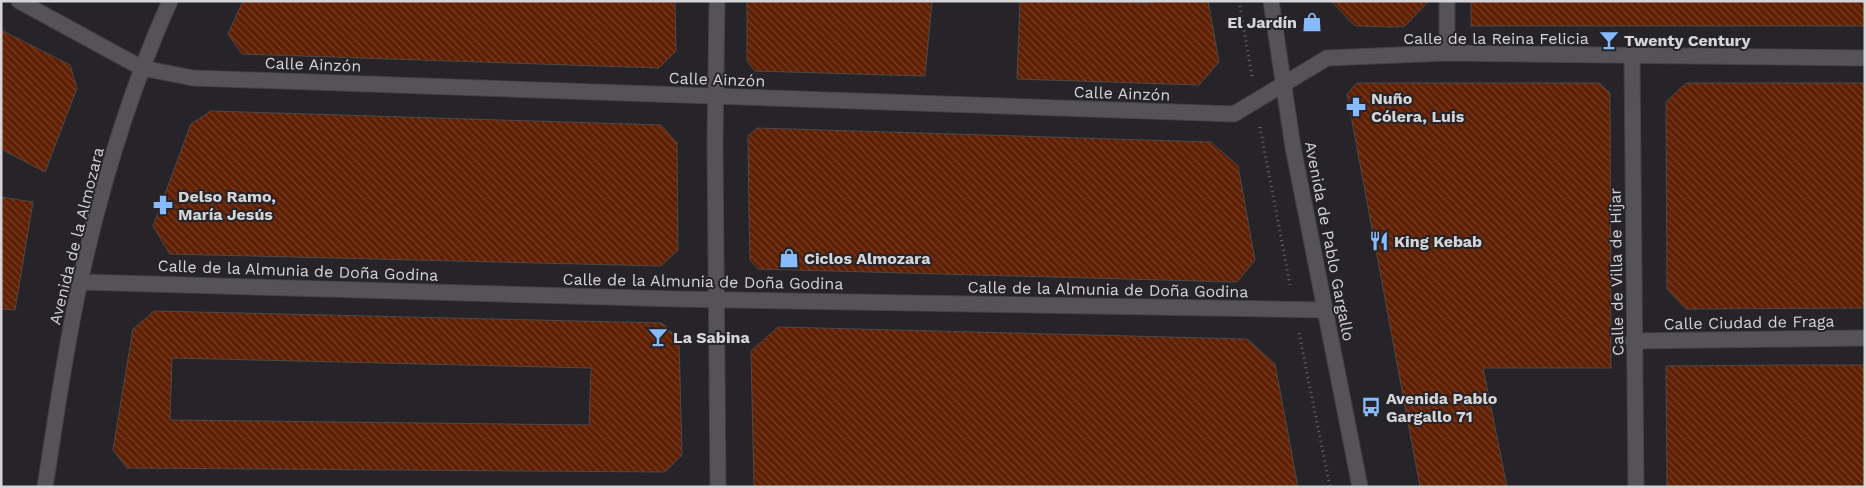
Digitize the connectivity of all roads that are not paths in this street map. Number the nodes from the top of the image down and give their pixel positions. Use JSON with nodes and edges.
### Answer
{"nodes":[{"id":1,"x":19,"y":1,"type":"edge"},
{"id":2,"x":170,"y":1,"type":"edge"},
{"id":3,"x":717,"y":1,"type":"edge"},
{"id":4,"x":1271,"y":1,"type":"edge"},
{"id":5,"x":1447,"y":1,"type":"edge"},
{"id":6,"x":1447,"y":53,"type":"junction"},
{"id":7,"x":1632,"y":56,"type":"junction"},
{"id":8,"x":1865,"y":58,"type":"edge"},
{"id":9,"x":142,"y":68,"type":"junction"},
{"id":10,"x":1284,"y":84,"type":"junction"},
{"id":11,"x":715,"y":97,"type":"junction"},
{"id":12,"x":80,"y":282,"type":"junction"},
{"id":13,"x":716,"y":299,"type":"junction"},
{"id":14,"x":1326,"y":310,"type":"junction"},
{"id":15,"x":1865,"y":338,"type":"edge"},
{"id":16,"x":1633,"y":340,"type":"junction"},
{"id":17,"x":45,"y":487,"type":"edge"},
{"id":18,"x":718,"y":487,"type":"edge"},
{"id":19,"x":1360,"y":487,"type":"edge"},
{"id":20,"x":1636,"y":487,"type":"edge"}],
"edges":[{"from":1,"to":9,"type":"street","name":"Calle Ainzón"},
{"from":2,"to":9,"type":"street","name":"Avenida de la Almozara"},
{"from":3,"to":11,"type":"street"},
{"from":4,"to":10,"type":"street","name":"Avenida de Pablo Gargallo"},
{"from":5,"to":6,"type":"street"},
{"from":6,"to":7,"type":"street","name":"Calle de la Reina Felicia"},
{"from":6,"to":10,"type":"street","name":"Calle de la Reina Felicia"},
{"from":7,"to":8,"type":"street","name":"Calle de la Reina Felicia"},
{"from":7,"to":16,"type":"street","name":"Calle de Villa de Híjar"},
{"from":9,"to":11,"type":"street","name":"Calle Ainzón"},
{"from":9,"to":12,"type":"street","name":"Avenida de la Almozara"},
{"from":10,"to":11,"type":"street","name":"Calle Ainzón"},
{"from":10,"to":14,"type":"street","name":"Avenida de Pablo Gargallo"},
{"from":11,"to":13,"type":"street"},
{"from":12,"to":13,"type":"street","name":"Calle de la Almunia de Doña Godina"},
{"from":12,"to":17,"type":"street","name":"Avenida de la Almozara"},
{"from":13,"to":14,"type":"street","name":"Calle de la Almunia de Doña Godina"},
{"from":13,"to":18,"type":"street"},
{"from":14,"to":19,"type":"street","name":"Avenida de Pablo Gargallo"},
{"from":15,"to":16,"type":"street","name":"Calle Ciudad de Fraga"},
{"from":16,"to":20,"type":"street","name":"Calle de Villa de Híjar"}]}
